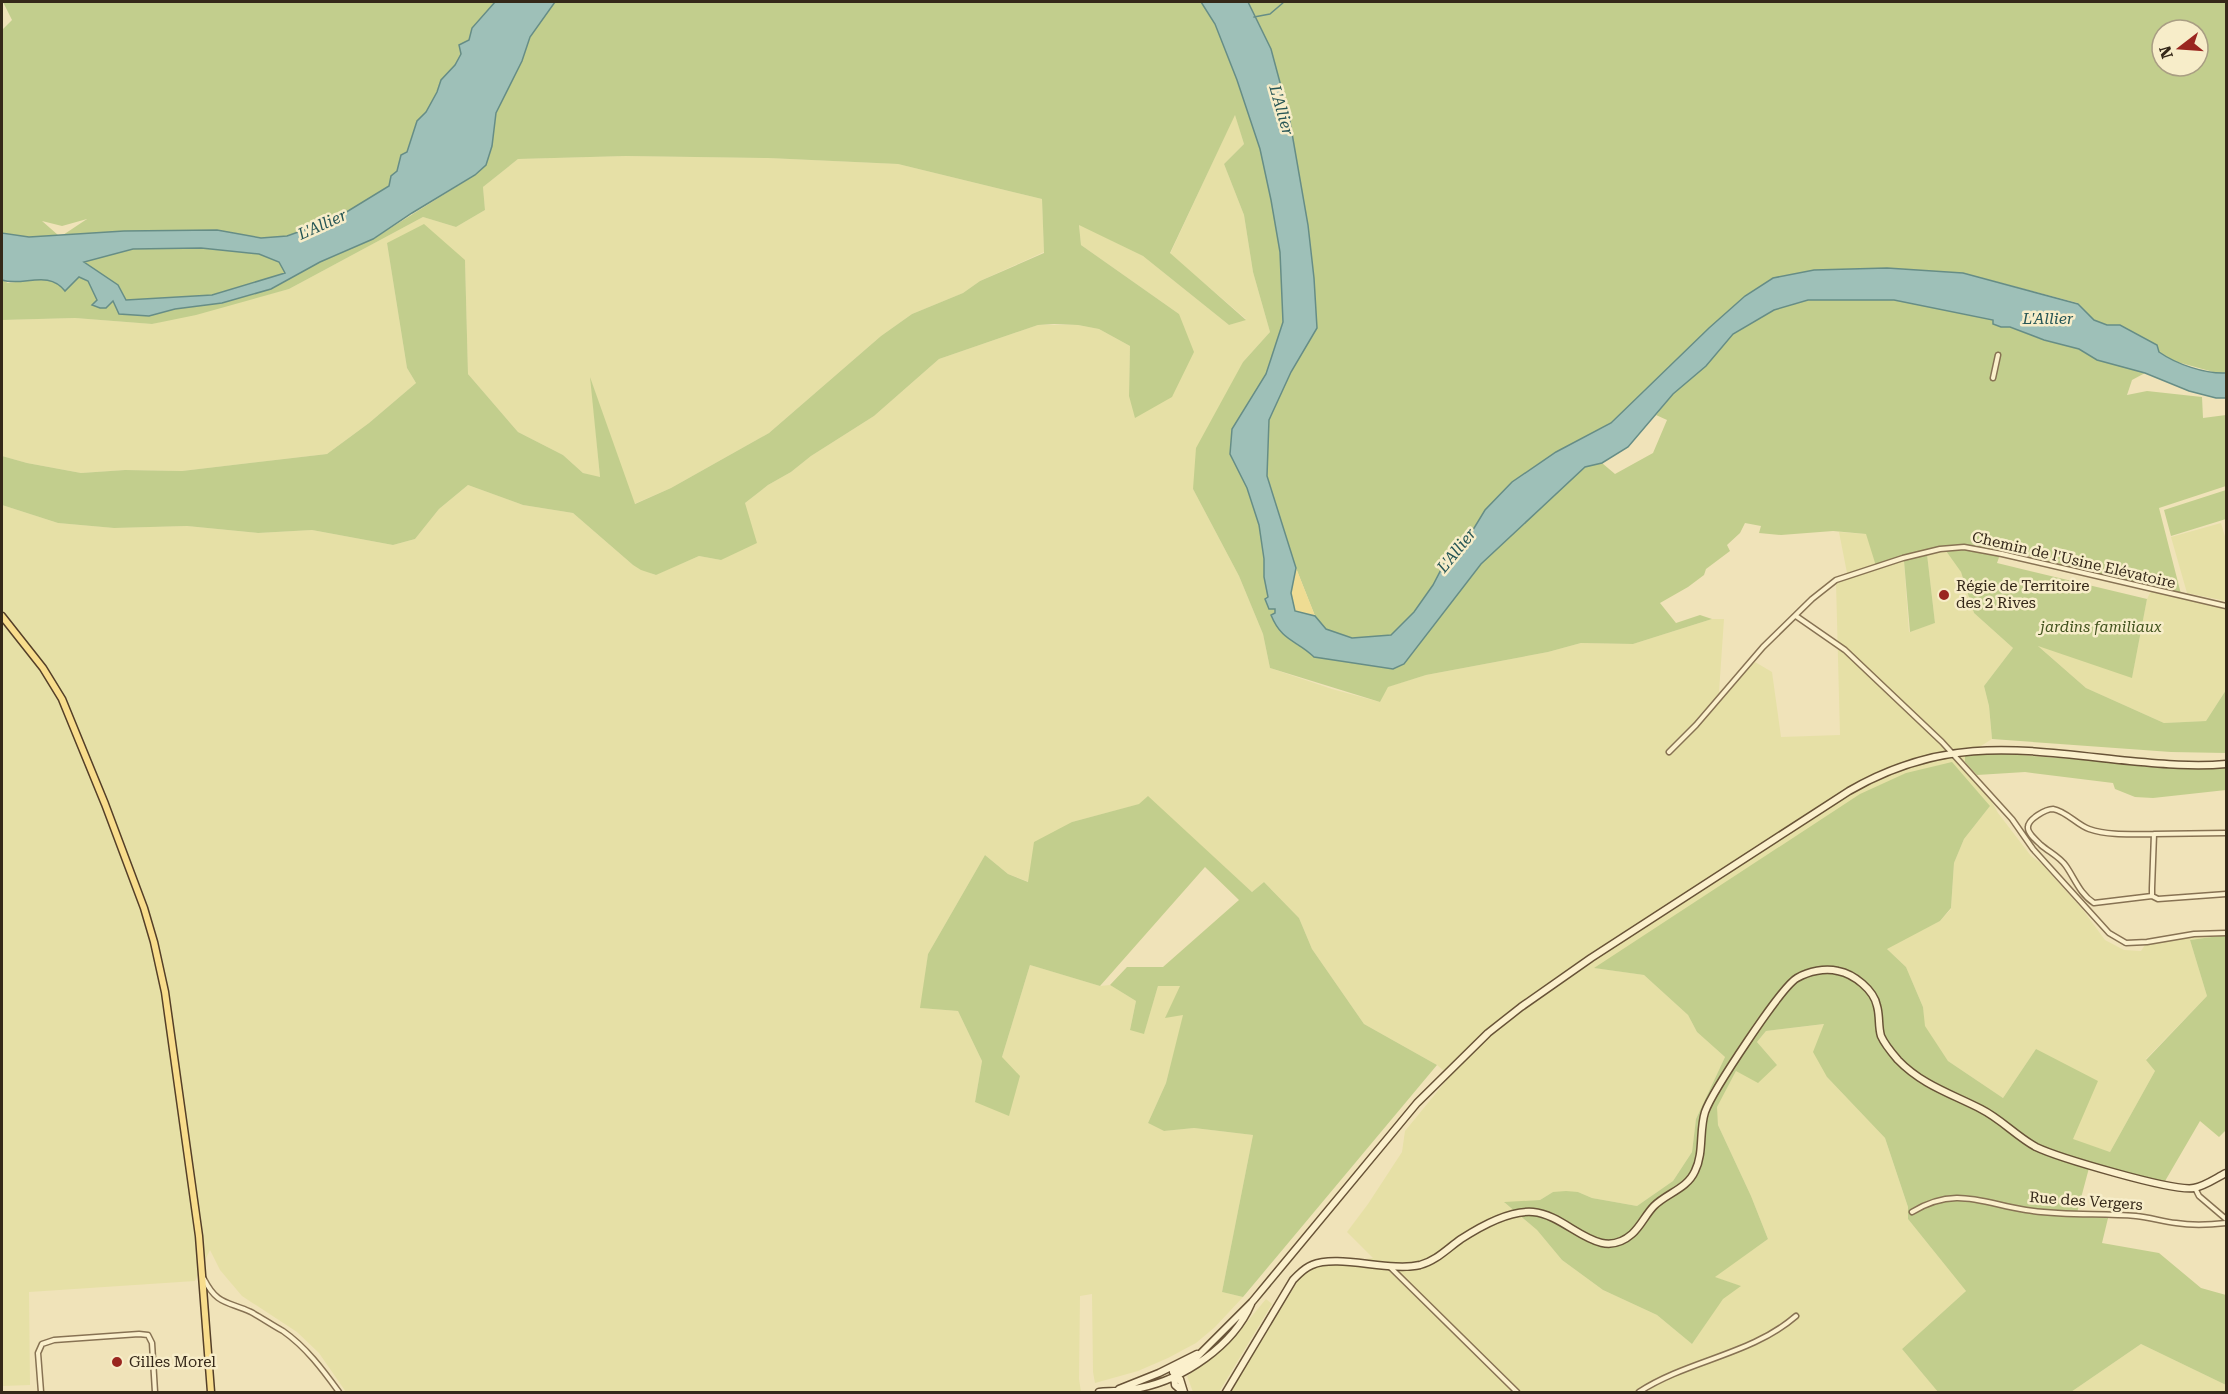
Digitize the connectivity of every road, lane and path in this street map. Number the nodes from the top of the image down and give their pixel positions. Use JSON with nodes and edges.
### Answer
{"nodes":[{"id":1,"x":1998,"y":356,"type":"dead end"},
{"id":2,"x":1993,"y":378,"type":"dead end"},
{"id":3,"x":2226,"y":606,"type":"edge"},
{"id":4,"x":2,"y":616,"type":"edge"},
{"id":5,"x":1796,"y":616,"type":"junction"},
{"id":6,"x":1669,"y":752,"type":"dead end"},
{"id":7,"x":1952,"y":752,"type":"junction"},
{"id":8,"x":2226,"y":764,"type":"edge"},
{"id":9,"x":2226,"y":833,"type":"edge"},
{"id":10,"x":2154,"y":834,"type":"junction"},
{"id":11,"x":2226,"y":894,"type":"edge"},
{"id":12,"x":2152,"y":896,"type":"junction"},
{"id":13,"x":2226,"y":933,"type":"edge"},
{"id":14,"x":2226,"y":1173,"type":"edge"},
{"id":15,"x":2194,"y":1188,"type":"junction"},
{"id":16,"x":1912,"y":1212,"type":"dead end"},
{"id":17,"x":2226,"y":1221,"type":"edge"},
{"id":18,"x":1389,"y":1266,"type":"junction"},
{"id":19,"x":203,"y":1279,"type":"junction"},
{"id":20,"x":1252,"y":1302,"type":"junction"},
{"id":21,"x":1796,"y":1316,"type":"dead end"},
{"id":22,"x":1173,"y":1372,"type":"junction"},
{"id":23,"x":41,"y":1392,"type":"edge"},
{"id":24,"x":155,"y":1392,"type":"edge"},
{"id":25,"x":211,"y":1392,"type":"edge"},
{"id":26,"x":339,"y":1392,"type":"edge"},
{"id":27,"x":1099,"y":1392,"type":"edge"},
{"id":28,"x":1183,"y":1392,"type":"edge"},
{"id":29,"x":1226,"y":1392,"type":"edge"},
{"id":30,"x":1516,"y":1392,"type":"edge"},
{"id":31,"x":1639,"y":1392,"type":"edge"}],
"edges":[{"from":1,"to":2,"type":"street"},
{"from":3,"to":5,"type":"street","name":"Chemin de l'Usine Elévatoire"},
{"from":4,"to":19,"type":"main road"},
{"from":5,"to":6,"type":"street","name":"Chemin de l'Usine Elévatoire"},
{"from":5,"to":7,"type":"street"},
{"from":7,"to":8,"type":"main road"},
{"from":7,"to":13,"type":"street"},
{"from":7,"to":20,"type":"main road"},
{"from":9,"to":10,"type":"street"},
{"from":10,"to":12,"type":"street"},
{"from":10,"to":12,"type":"street"},
{"from":11,"to":12,"type":"street"},
{"from":14,"to":15,"type":"main road"},
{"from":15,"to":17,"type":"street"},
{"from":15,"to":18,"type":"main road"},
{"from":16,"to":17,"type":"street","name":"Rue des Vergers"},
{"from":18,"to":29,"type":"main road"},
{"from":18,"to":30,"type":"street"},
{"from":19,"to":25,"type":"main road"},
{"from":19,"to":26,"type":"street"},
{"from":20,"to":22,"type":"main road"},
{"from":20,"to":22,"type":"main road"},
{"from":21,"to":31,"type":"street"},
{"from":22,"to":27,"type":"main road"},
{"from":22,"to":28,"type":"main road"},
{"from":23,"to":24,"type":"street"}]}
